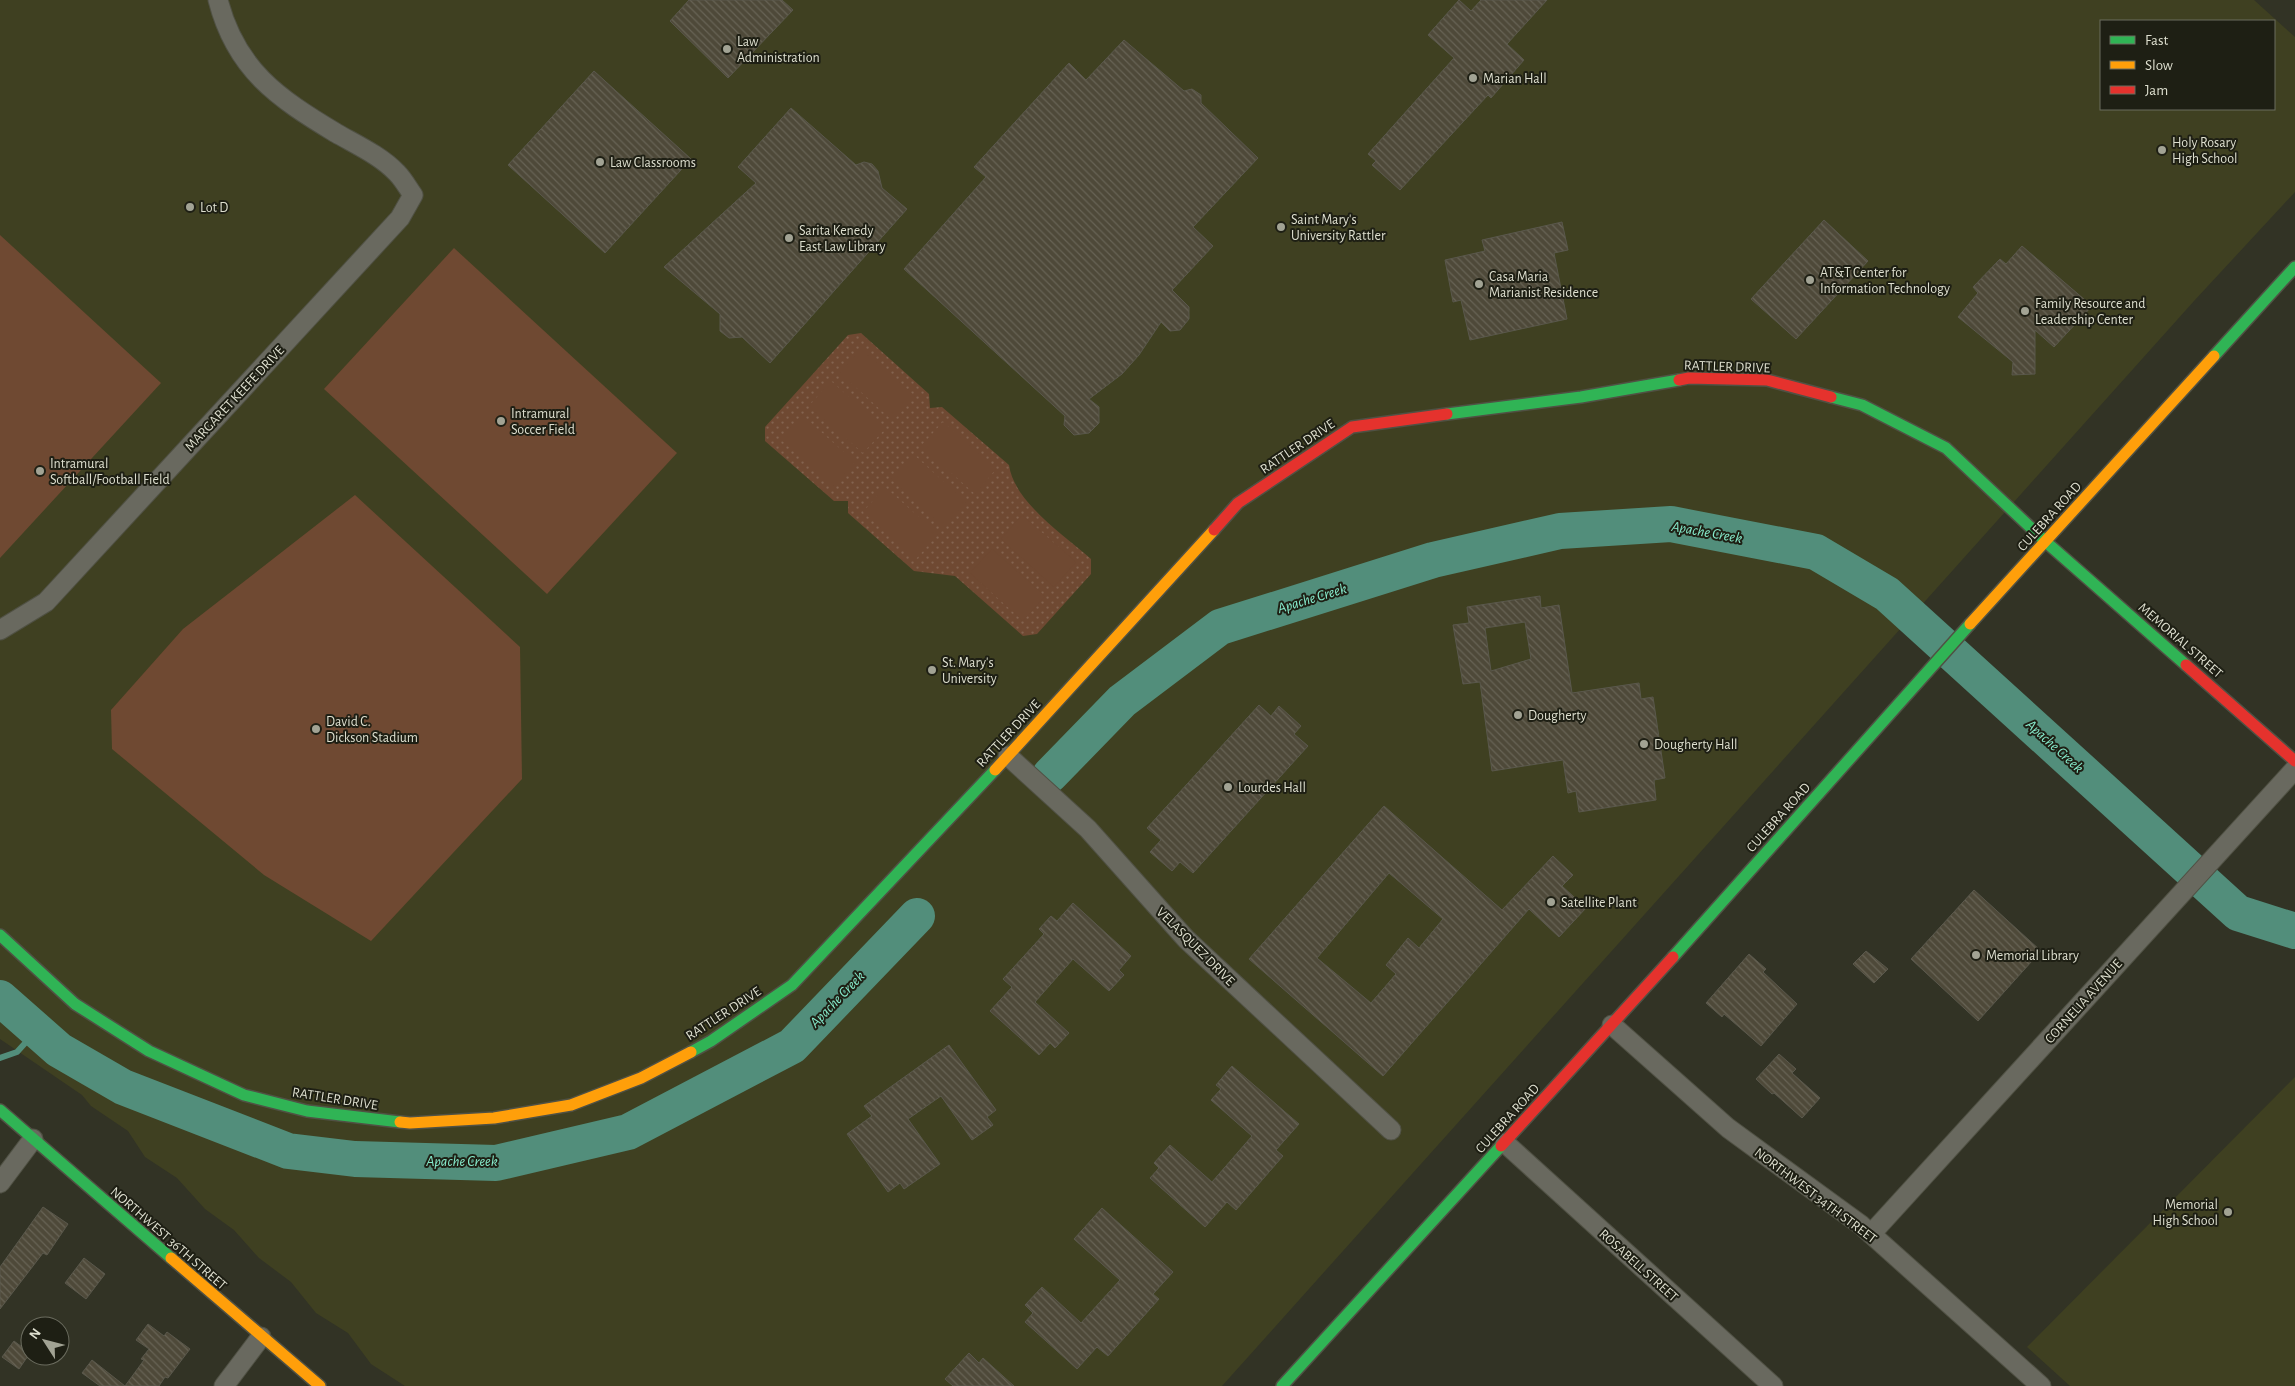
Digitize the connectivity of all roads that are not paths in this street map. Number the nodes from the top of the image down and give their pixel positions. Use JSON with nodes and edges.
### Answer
{"nodes":[{"id":1,"x":218,"y":0,"type":"edge"},
{"id":2,"x":2295,"y":267,"type":"edge"},
{"id":3,"x":2046,"y":542,"type":"junction"},
{"id":4,"x":0,"y":630,"type":"edge"},
{"id":5,"x":1008,"y":756,"type":"junction"},
{"id":6,"x":2295,"y":760,"type":"edge"},
{"id":7,"x":2295,"y":769,"type":"edge"},
{"id":8,"x":0,"y":935,"type":"edge"},
{"id":9,"x":1612,"y":1025,"type":"junction"},
{"id":10,"x":0,"y":1110,"type":"edge"},
{"id":11,"x":1390,"y":1130,"type":"dead end"},
{"id":12,"x":33,"y":1140,"type":"junction"},
{"id":13,"x":1505,"y":1143,"type":"junction"},
{"id":14,"x":0,"y":1183,"type":"edge"},
{"id":15,"x":1871,"y":1234,"type":"junction"},
{"id":16,"x":260,"y":1337,"type":"junction"},
{"id":17,"x":1288,"y":1384,"type":"edge"},
{"id":18,"x":224,"y":1386,"type":"edge"},
{"id":19,"x":320,"y":1386,"type":"edge"},
{"id":20,"x":1773,"y":1386,"type":"edge"},
{"id":21,"x":2041,"y":1386,"type":"edge"}],
"edges":[{"from":1,"to":4,"type":"street","name":"MARGARET KEEFE DRIVE"},
{"from":2,"to":3,"type":"street","name":"CULEBRA ROAD"},
{"from":3,"to":5,"type":"street","name":"RATTLER DRIVE"},
{"from":3,"to":6,"type":"street","name":"MEMORIAL STREET"},
{"from":3,"to":9,"type":"street","name":"CULEBRA ROAD"},
{"from":5,"to":8,"type":"street","name":"RATTLER DRIVE"},
{"from":5,"to":11,"type":"street","name":"VELASQUEZ DRIVE"},
{"from":7,"to":15,"type":"street","name":"CORNELIA AVENUE"},
{"from":9,"to":13,"type":"street","name":"CULEBRA ROAD"},
{"from":9,"to":15,"type":"street","name":"NORTHWEST 34TH STREET"},
{"from":10,"to":12,"type":"street","name":"NORTHWEST 36TH STREET"},
{"from":12,"to":14,"type":"street"},
{"from":12,"to":16,"type":"street","name":"NORTHWEST 36TH STREET"},
{"from":13,"to":17,"type":"street","name":"CULEBRA ROAD"},
{"from":13,"to":20,"type":"street","name":"ROSABELL STREET"},
{"from":15,"to":21,"type":"street","name":"NORTHWEST 34TH STREET"},
{"from":16,"to":18,"type":"street"},
{"from":16,"to":19,"type":"street","name":"NORTHWEST 36TH STREET"}]}
